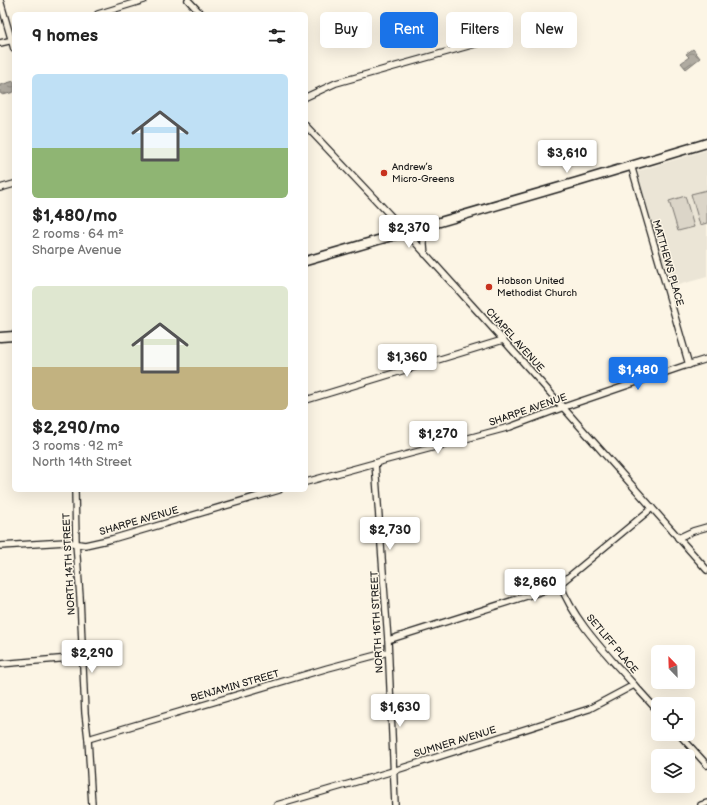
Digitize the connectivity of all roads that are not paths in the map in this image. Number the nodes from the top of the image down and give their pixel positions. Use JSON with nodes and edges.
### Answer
{"nodes":[{"id":1,"x":0,"y":0,"type":"edge"},
{"id":2,"x":144,"y":0,"type":"edge"},
{"id":3,"x":188,"y":0,"type":"edge"},
{"id":4,"x":105,"y":12,"type":"edge"},
{"id":5,"x":199,"y":12,"type":"edge"},
{"id":6,"x":12,"y":37,"type":"edge"},
{"id":7,"x":12,"y":40,"type":"edge"},
{"id":8,"x":0,"y":43,"type":"edge"},
{"id":9,"x":461,"y":48,"type":"edge"},
{"id":10,"x":308,"y":96,"type":"edge"},
{"id":11,"x":308,"y":128,"type":"edge"},
{"id":12,"x":707,"y":143,"type":"edge"},
{"id":13,"x":631,"y":165,"type":"junction"},
{"id":14,"x":12,"y":185,"type":"edge"},
{"id":15,"x":0,"y":188,"type":"edge"},
{"id":16,"x":433,"y":223,"type":"junction"},
{"id":17,"x":405,"y":231,"type":"junction"},
{"id":18,"x":425,"y":254,"type":"junction"},
{"id":19,"x":308,"y":260,"type":"edge"},
{"id":20,"x":12,"y":336,"type":"edge"},
{"id":21,"x":0,"y":337,"type":"edge"},
{"id":22,"x":503,"y":340,"type":"junction"},
{"id":23,"x":707,"y":360,"type":"edge"},
{"id":24,"x":689,"y":365,"type":"junction"},
{"id":25,"x":308,"y":399,"type":"edge"},
{"id":26,"x":564,"y":407,"type":"junction"},
{"id":27,"x":375,"y":463,"type":"junction"},
{"id":28,"x":308,"y":481,"type":"edge"},
{"id":29,"x":74,"y":492,"type":"edge"},
{"id":30,"x":272,"y":492,"type":"edge"},
{"id":31,"x":652,"y":508,"type":"junction"},
{"id":32,"x":707,"y":527,"type":"edge"},
{"id":33,"x":678,"y":538,"type":"junction"},
{"id":34,"x":76,"y":543,"type":"junction"},
{"id":35,"x":0,"y":546,"type":"edge"},
{"id":36,"x":707,"y":570,"type":"edge"},
{"id":37,"x":560,"y":584,"type":"junction"},
{"id":38,"x":388,"y":640,"type":"junction"},
{"id":39,"x":388,"y":652,"type":"junction"},
{"id":40,"x":82,"y":657,"type":"junction"},
{"id":41,"x":0,"y":664,"type":"edge"},
{"id":42,"x":634,"y":685,"type":"junction"},
{"id":43,"x":651,"y":703,"type":"edge"},
{"id":44,"x":88,"y":739,"type":"junction"},
{"id":45,"x":685,"y":741,"type":"edge"},
{"id":46,"x":707,"y":765,"type":"edge"},
{"id":47,"x":393,"y":771,"type":"junction"},
{"id":48,"x":707,"y":803,"type":"edge"},
{"id":49,"x":92,"y":805,"type":"edge"},
{"id":50,"x":277,"y":805,"type":"edge"},
{"id":51,"x":395,"y":805,"type":"edge"},
{"id":52,"x":701,"y":805,"type":"edge"}],
"edges":[{"from":1,"to":6,"type":"street"},
{"from":2,"to":4,"type":"street"},
{"from":3,"to":5,"type":"street"},
{"from":7,"to":8,"type":"street"},
{"from":9,"to":10,"type":"street"},
{"from":11,"to":17,"type":"street","name":"CHAPEL AVENUE"},
{"from":12,"to":13,"type":"street"},
{"from":13,"to":16,"type":"street"},
{"from":13,"to":24,"type":"street","name":"MATTHEWS PLACE"},
{"from":14,"to":15,"type":"street"},
{"from":16,"to":17,"type":"street"},
{"from":16,"to":18,"type":"street"},
{"from":17,"to":18,"type":"street","name":"CHAPEL AVENUE"},
{"from":17,"to":19,"type":"street"},
{"from":18,"to":22,"type":"street","name":"CHAPEL AVENUE"},
{"from":20,"to":21,"type":"street"},
{"from":22,"to":25,"type":"street"},
{"from":22,"to":26,"type":"street","name":"CHAPEL AVENUE"},
{"from":23,"to":24,"type":"street","name":"SHARPE AVENUE"},
{"from":24,"to":26,"type":"street","name":"SHARPE AVENUE"},
{"from":26,"to":27,"type":"street","name":"SHARPE AVENUE"},
{"from":26,"to":31,"type":"street","name":"CHAPEL AVENUE"},
{"from":27,"to":28,"type":"street","name":"SHARPE AVENUE"},
{"from":27,"to":38,"type":"street","name":"NORTH 16TH STREET"},
{"from":29,"to":34,"type":"street","name":"NORTH 14TH STREET"},
{"from":30,"to":34,"type":"street","name":"SHARPE AVENUE"},
{"from":31,"to":33,"type":"street","name":"CHAPEL AVENUE"},
{"from":31,"to":37,"type":"street"},
{"from":32,"to":33,"type":"street"},
{"from":33,"to":36,"type":"street","name":"CHAPEL AVENUE"},
{"from":34,"to":35,"type":"street","name":"SHARPE AVENUE"},
{"from":34,"to":40,"type":"street","name":"NORTH 14TH STREET"},
{"from":37,"to":38,"type":"street"},
{"from":37,"to":42,"type":"street","name":"SETLIFF PLACE"},
{"from":38,"to":39,"type":"street","name":"NORTH 16TH STREET"},
{"from":39,"to":44,"type":"street","name":"BENJAMIN STREET"},
{"from":39,"to":47,"type":"street","name":"NORTH 16TH STREET"},
{"from":40,"to":41,"type":"street"},
{"from":40,"to":44,"type":"street","name":"NORTH 14TH STREET"},
{"from":42,"to":43,"type":"street","name":"SETLIFF PLACE"},
{"from":42,"to":47,"type":"street","name":"SUMNER AVENUE"},
{"from":44,"to":49,"type":"street","name":"NORTH 14TH STREET"},
{"from":45,"to":46,"type":"street"},
{"from":47,"to":50,"type":"street","name":"SUMNER AVENUE"},
{"from":47,"to":51,"type":"street","name":"NORTH 16TH STREET"},
{"from":48,"to":52,"type":"street"}]}
